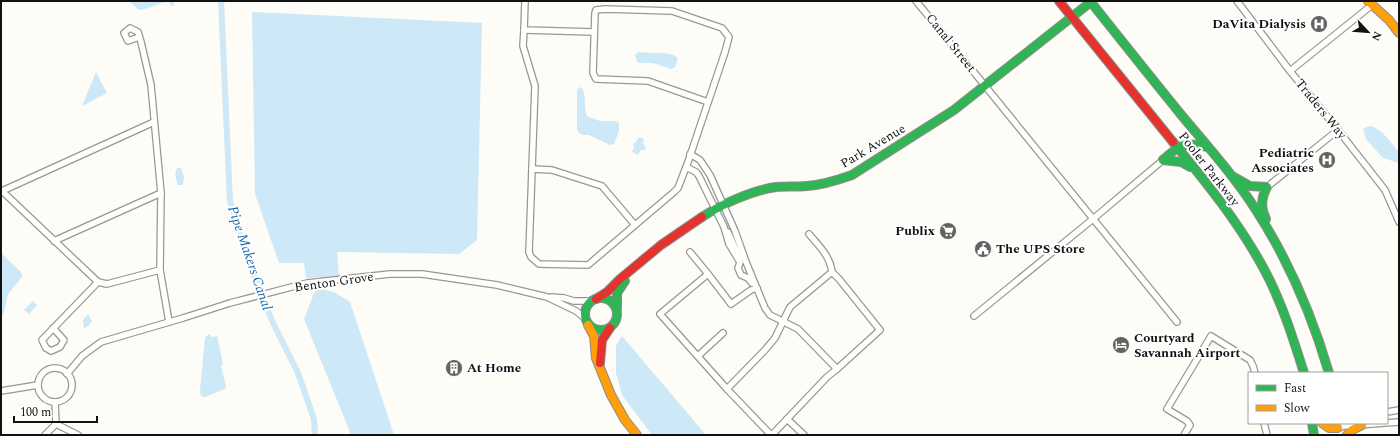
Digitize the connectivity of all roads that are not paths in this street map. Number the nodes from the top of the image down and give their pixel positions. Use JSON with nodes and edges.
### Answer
{"nodes":[{"id":1,"x":525,"y":1,"type":"edge"},
{"id":2,"x":916,"y":1,"type":"edge"},
{"id":3,"x":1059,"y":1,"type":"edge"},
{"id":4,"x":1091,"y":1,"type":"edge"},
{"id":5,"x":1237,"y":1,"type":"edge"},
{"id":6,"x":1370,"y":3,"type":"edge"},
{"id":7,"x":1071,"y":16,"type":"junction"},
{"id":8,"x":1389,"y":20,"type":"junction"},
{"id":9,"x":1399,"y":26,"type":"edge"},
{"id":10,"x":524,"y":30,"type":"junction"},
{"id":11,"x":594,"y":32,"type":"junction"},
{"id":12,"x":1399,"y":33,"type":"edge"},
{"id":13,"x":139,"y":37,"type":"dead end"},
{"id":14,"x":1290,"y":71,"type":"junction"},
{"id":15,"x":985,"y":85,"type":"junction"},
{"id":16,"x":708,"y":102,"type":"junction"},
{"id":17,"x":154,"y":122,"type":"junction"},
{"id":18,"x":1162,"y":128,"type":"junction"},
{"id":19,"x":1338,"y":130,"type":"junction"},
{"id":20,"x":1208,"y":147,"type":"junction"},
{"id":21,"x":1177,"y":148,"type":"junction"},
{"id":22,"x":690,"y":154,"type":"junction"},
{"id":23,"x":1163,"y":160,"type":"junction"},
{"id":24,"x":686,"y":167,"type":"junction"},
{"id":25,"x":532,"y":169,"type":"junction"},
{"id":26,"x":1227,"y":171,"type":"junction"},
{"id":27,"x":1197,"y":172,"type":"junction"},
{"id":28,"x":1267,"y":187,"type":"junction"},
{"id":29,"x":2,"y":190,"type":"edge"},
{"id":30,"x":161,"y":193,"type":"junction"},
{"id":31,"x":723,"y":204,"type":"junction"},
{"id":32,"x":715,"y":208,"type":"junction"},
{"id":33,"x":1093,"y":219,"type":"junction"},
{"id":34,"x":1399,"y":222,"type":"edge"},
{"id":35,"x":635,"y":225,"type":"junction"},
{"id":36,"x":809,"y":234,"type":"dead end"},
{"id":37,"x":54,"y":241,"type":"junction"},
{"id":38,"x":690,"y":252,"type":"dead end"},
{"id":39,"x":1281,"y":252,"type":"junction"},
{"id":40,"x":160,"y":270,"type":"junction"},
{"id":41,"x":832,"y":272,"type":"junction"},
{"id":42,"x":627,"y":274,"type":"junction"},
{"id":43,"x":708,"y":274,"type":"junction"},
{"id":44,"x":98,"y":282,"type":"junction"},
{"id":45,"x":756,"y":287,"type":"junction"},
{"id":46,"x":547,"y":297,"type":"junction"},
{"id":47,"x":594,"y":300,"type":"junction"},
{"id":48,"x":617,"y":310,"type":"junction"},
{"id":49,"x":974,"y":316,"type":"dead end"},
{"id":50,"x":169,"y":322,"type":"junction"},
{"id":51,"x":587,"y":322,"type":"junction"},
{"id":52,"x":784,"y":322,"type":"junction"},
{"id":53,"x":1177,"y":322,"type":"dead end"},
{"id":54,"x":54,"y":328,"type":"dead end"},
{"id":55,"x":610,"y":328,"type":"junction"},
{"id":56,"x":723,"y":334,"type":"dead end"},
{"id":57,"x":698,"y":356,"type":"junction"},
{"id":58,"x":600,"y":364,"type":"junction"},
{"id":59,"x":837,"y":369,"type":"junction"},
{"id":60,"x":1255,"y":372,"type":"edge"},
{"id":61,"x":1304,"y":372,"type":"edge"},
{"id":62,"x":1329,"y":372,"type":"edge"},
{"id":63,"x":67,"y":374,"type":"junction"},
{"id":64,"x":38,"y":384,"type":"junction"},
{"id":65,"x":727,"y":389,"type":"junction"},
{"id":66,"x":1,"y":391,"type":"edge"},
{"id":67,"x":56,"y":402,"type":"junction"},
{"id":68,"x":1399,"y":410,"type":"edge"},
{"id":69,"x":1388,"y":412,"type":"edge"},
{"id":70,"x":787,"y":419,"type":"junction"},
{"id":71,"x":1399,"y":422,"type":"edge"},
{"id":72,"x":1388,"y":423,"type":"edge"},
{"id":73,"x":56,"y":424,"type":"junction"},
{"id":74,"x":1264,"y":424,"type":"edge"},
{"id":75,"x":1312,"y":424,"type":"edge"},
{"id":76,"x":1323,"y":424,"type":"edge"},
{"id":77,"x":1374,"y":424,"type":"edge"},
{"id":78,"x":1362,"y":425,"type":"junction"},
{"id":79,"x":1338,"y":429,"type":"edge"},
{"id":80,"x":45,"y":435,"type":"edge"},
{"id":81,"x":78,"y":435,"type":"edge"},
{"id":82,"x":636,"y":435,"type":"edge"},
{"id":83,"x":771,"y":435,"type":"edge"},
{"id":84,"x":804,"y":435,"type":"edge"},
{"id":85,"x":1184,"y":435,"type":"edge"},
{"id":86,"x":1266,"y":435,"type":"edge"},
{"id":87,"x":1314,"y":435,"type":"edge"},
{"id":88,"x":1347,"y":435,"type":"edge"}],
"edges":[{"from":1,"to":10,"type":"street"},
{"from":2,"to":15,"type":"street","name":"Canal Street"},
{"from":3,"to":7,"type":"main road","name":"Pooler Parkway"},
{"from":4,"to":7,"type":"main road","name":"Park Avenue"},
{"from":4,"to":20,"type":"main road","name":"Pooler Parkway"},
{"from":5,"to":14,"type":"street","name":"Traders Way"},
{"from":6,"to":8,"type":"main road"},
{"from":6,"to":14,"type":"street"},
{"from":7,"to":15,"type":"main road","name":"Park Avenue"},
{"from":7,"to":18,"type":"main road","name":"Pooler Parkway"},
{"from":8,"to":9,"type":"main road"},
{"from":8,"to":12,"type":"main road"},
{"from":10,"to":11,"type":"street"},
{"from":10,"to":25,"type":"street"},
{"from":11,"to":16,"type":"street"},
{"from":11,"to":16,"type":"street"},
{"from":13,"to":17,"type":"street"},
{"from":14,"to":19,"type":"street","name":"Traders Way"},
{"from":15,"to":31,"type":"main road","name":"Park Avenue"},
{"from":15,"to":33,"type":"street","name":"Canal Street"},
{"from":16,"to":22,"type":"street"},
{"from":17,"to":29,"type":"street"},
{"from":17,"to":30,"type":"street"},
{"from":18,"to":21,"type":"main road","name":"Pooler Parkway"},
{"from":18,"to":23,"type":"main road"},
{"from":19,"to":28,"type":"street"},
{"from":19,"to":34,"type":"street","name":"Traders Way"},
{"from":20,"to":21,"type":"main road"},
{"from":20,"to":26,"type":"main road","name":"Pooler Parkway"},
{"from":21,"to":23,"type":"main road"},
{"from":21,"to":27,"type":"main road","name":"Pooler Parkway"},
{"from":22,"to":24,"type":"street"},
{"from":22,"to":31,"type":"street"},
{"from":23,"to":27,"type":"main road"},
{"from":23,"to":33,"type":"street"},
{"from":24,"to":32,"type":"street"},
{"from":24,"to":35,"type":"street"},
{"from":25,"to":35,"type":"street"},
{"from":25,"to":35,"type":"street"},
{"from":26,"to":28,"type":"main road"},
{"from":26,"to":39,"type":"main road","name":"Pooler Parkway"},
{"from":27,"to":61,"type":"main road","name":"Pooler Parkway"},
{"from":28,"to":39,"type":"main road"},
{"from":29,"to":37,"type":"street"},
{"from":30,"to":37,"type":"street"},
{"from":30,"to":40,"type":"street"},
{"from":31,"to":32,"type":"main road","name":"Park Avenue"},
{"from":31,"to":45,"type":"street"},
{"from":32,"to":42,"type":"main road","name":"Park Avenue"},
{"from":32,"to":45,"type":"street"},
{"from":33,"to":49,"type":"street"},
{"from":33,"to":53,"type":"street","name":"Canal Street"},
{"from":36,"to":41,"type":"street"},
{"from":37,"to":44,"type":"street"},
{"from":38,"to":43,"type":"street"},
{"from":39,"to":62,"type":"main road","name":"Pooler Parkway"},
{"from":40,"to":44,"type":"street"},
{"from":40,"to":50,"type":"street"},
{"from":41,"to":52,"type":"street"},
{"from":41,"to":59,"type":"street"},
{"from":42,"to":47,"type":"main road","name":"Park Avenue"},
{"from":42,"to":48,"type":"main road","name":"Park Avenue"},
{"from":43,"to":45,"type":"street"},
{"from":43,"to":57,"type":"street"},
{"from":44,"to":54,"type":"street"},
{"from":45,"to":52,"type":"street"},
{"from":46,"to":47,"type":"street","name":"Benton Grove"},
{"from":46,"to":50,"type":"street","name":"Benton Grove"},
{"from":46,"to":51,"type":"street","name":"Benton Grove"},
{"from":47,"to":48,"type":"main road"},
{"from":47,"to":51,"type":"main road"},
{"from":48,"to":55,"type":"main road"},
{"from":50,"to":63,"type":"street","name":"Benton Grove"},
{"from":51,"to":55,"type":"main road"},
{"from":51,"to":58,"type":"main road"},
{"from":52,"to":59,"type":"street"},
{"from":52,"to":65,"type":"street"},
{"from":55,"to":58,"type":"main road"},
{"from":56,"to":57,"type":"street"},
{"from":57,"to":65,"type":"street"},
{"from":58,"to":82,"type":"main road"},
{"from":59,"to":70,"type":"street"},
{"from":60,"to":85,"type":"street"},
{"from":63,"to":64,"type":"street"},
{"from":63,"to":67,"type":"street"},
{"from":64,"to":66,"type":"street"},
{"from":64,"to":67,"type":"street"},
{"from":65,"to":83,"type":"street"},
{"from":67,"to":73,"type":"street"},
{"from":68,"to":69,"type":"street"},
{"from":70,"to":83,"type":"street"},
{"from":70,"to":84,"type":"street"},
{"from":71,"to":72,"type":"street"},
{"from":73,"to":80,"type":"street"},
{"from":73,"to":81,"type":"street"},
{"from":74,"to":86,"type":"street"},
{"from":75,"to":87,"type":"main road"},
{"from":76,"to":79,"type":"main road"},
{"from":77,"to":78,"type":"street"},
{"from":78,"to":79,"type":"street"},
{"from":78,"to":88,"type":"main road"}]}
